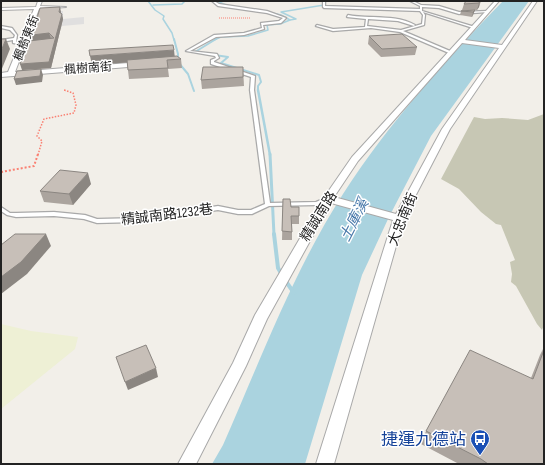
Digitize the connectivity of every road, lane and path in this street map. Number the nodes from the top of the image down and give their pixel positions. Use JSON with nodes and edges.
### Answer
{"nodes":[{"id":1,"x":40,"y":1,"type":"edge"},
{"id":2,"x":213,"y":1,"type":"edge"},
{"id":3,"x":357,"y":1,"type":"edge"},
{"id":4,"x":411,"y":1,"type":"edge"},
{"id":5,"x":498,"y":1,"type":"edge"},
{"id":6,"x":535,"y":1,"type":"edge"},
{"id":7,"x":324,"y":2,"type":"dead end"},
{"id":8,"x":421,"y":6,"type":"junction"},
{"id":9,"x":64,"y":7,"type":"dead end"},
{"id":10,"x":38,"y":8,"type":"junction"},
{"id":11,"x":357,"y":8,"type":"junction"},
{"id":12,"x":1,"y":9,"type":"edge"},
{"id":13,"x":420,"y":10,"type":"junction"},
{"id":14,"x":487,"y":12,"type":"junction"},
{"id":15,"x":348,"y":16,"type":"dead end"},
{"id":16,"x":367,"y":19,"type":"junction"},
{"id":17,"x":317,"y":26,"type":"dead end"},
{"id":18,"x":414,"y":26,"type":"junction"},
{"id":19,"x":474,"y":27,"type":"junction"},
{"id":20,"x":1,"y":28,"type":"edge"},
{"id":21,"x":370,"y":28,"type":"junction"},
{"id":22,"x":401,"y":30,"type":"junction"},
{"id":23,"x":15,"y":39,"type":"junction"},
{"id":24,"x":1,"y":41,"type":"edge"},
{"id":25,"x":463,"y":41,"type":"junction"},
{"id":26,"x":23,"y":44,"type":"junction"},
{"id":27,"x":30,"y":44,"type":"edge"},
{"id":28,"x":500,"y":47,"type":"junction"},
{"id":29,"x":449,"y":52,"type":"junction"},
{"id":30,"x":145,"y":64,"type":"edge"},
{"id":31,"x":11,"y":74,"type":"junction"},
{"id":32,"x":1,"y":75,"type":"edge"},
{"id":33,"x":64,"y":90,"type":"dead end"},
{"id":34,"x":1,"y":172,"type":"edge"},
{"id":35,"x":330,"y":199,"type":"junction"},
{"id":36,"x":268,"y":206,"type":"junction"},
{"id":37,"x":1,"y":209,"type":"edge"},
{"id":38,"x":399,"y":218,"type":"junction"},
{"id":39,"x":187,"y":464,"type":"edge"},
{"id":40,"x":325,"y":464,"type":"edge"}],
"edges":[{"from":1,"to":10,"type":"street","name":"楓樹東街"},
{"from":2,"to":36,"type":"lane"},
{"from":3,"to":11,"type":"lane"},
{"from":4,"to":8,"type":"lane"},
{"from":5,"to":14,"type":"street","name":"精誠南路"},
{"from":6,"to":28,"type":"street","name":"大忠南街"},
{"from":7,"to":11,"type":"lane"},
{"from":8,"to":13,"type":"lane"},
{"from":8,"to":14,"type":"lane"},
{"from":9,"to":10,"type":"street"},
{"from":10,"to":12,"type":"street"},
{"from":10,"to":26,"type":"street","name":"楓樹東街"},
{"from":11,"to":13,"type":"lane"},
{"from":13,"to":18,"type":"lane"},
{"from":13,"to":19,"type":"lane"},
{"from":14,"to":19,"type":"street","name":"精誠南路"},
{"from":15,"to":16,"type":"lane"},
{"from":16,"to":18,"type":"lane"},
{"from":16,"to":21,"type":"lane"},
{"from":17,"to":21,"type":"lane"},
{"from":18,"to":22,"type":"lane"},
{"from":19,"to":25,"type":"street","name":"精誠南路"},
{"from":20,"to":23,"type":"lane"},
{"from":21,"to":22,"type":"lane"},
{"from":22,"to":29,"type":"lane"},
{"from":23,"to":24,"type":"lane"},
{"from":23,"to":26,"type":"lane"},
{"from":25,"to":28,"type":"street"},
{"from":25,"to":29,"type":"street","name":"精誠南路"},
{"from":26,"to":27,"type":"street"},
{"from":26,"to":31,"type":"street","name":"楓樹東街"},
{"from":28,"to":38,"type":"street","name":"大忠南街"},
{"from":29,"to":35,"type":"street","name":"精誠南路"},
{"from":30,"to":31,"type":"street","name":"楓樹南街"},
{"from":31,"to":32,"type":"street","name":"楓樹南街"},
{"from":33,"to":34,"type":"path"},
{"from":35,"to":36,"type":"lane","name":"精誠南路1232巷"},
{"from":35,"to":38,"type":"street"},
{"from":35,"to":39,"type":"street","name":"精誠南路"},
{"from":36,"to":37,"type":"lane","name":"精誠南路1232巷"},
{"from":38,"to":40,"type":"street","name":"大忠南街"}]}
